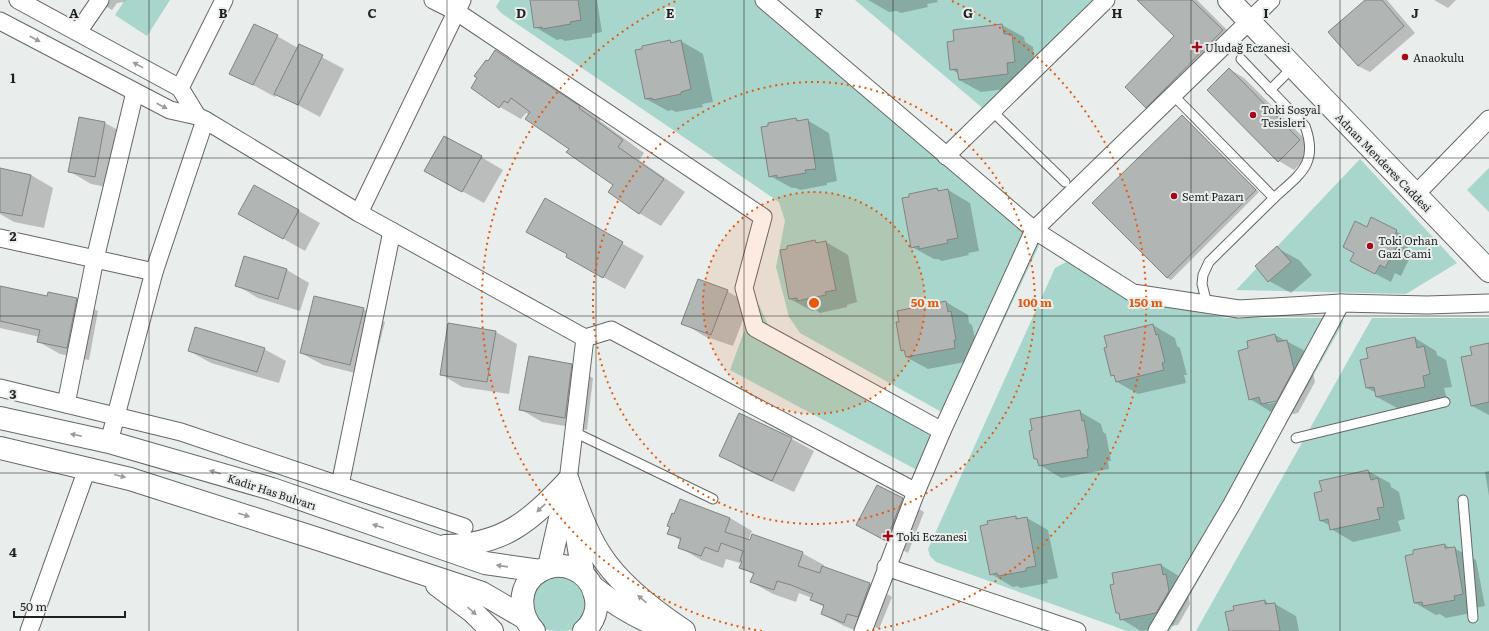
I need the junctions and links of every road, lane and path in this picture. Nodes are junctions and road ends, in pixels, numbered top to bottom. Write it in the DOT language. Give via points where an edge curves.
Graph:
graph roads {
  1 [pos="18,0"];
  2 [pos="100,0"];
  3 [pos="224,0"];
  4 [pos="433,0"];
  5 [pos="764,0"];
  6 [pos="1106,0"];
  7 [pos="1229,0"];
  8 [pos="1270,0"];
  9 [pos="460,6"];
  10 [pos="0,21"];
  11 [pos="1248,21"];
  12 [pos="78,32"];
  13 [pos="1241,59"];
  14 [pos="1293,68"];
  15 [pos="180,88"];
  16 [pos="1270,90"];
  17 [pos="135,92"];
  18 [pos="1172,95"];
  19 [pos="992,111"];
  20 [pos="201,118"];
  21 [pos="1489,119"];
  22 [pos="946,156"];
  23 [pos="1065,182"];
  24 [pos="1415,195"];
  25 [pos="1274,198"];
  26 [pos="359,213"];
  27 [pos="1034,230"];
  28 [pos="392,231"];
  29 [pos="0,238"];
  30 [pos="95,259"];
  31 [pos="1489,271"];
  32 [pos="154,272"];
  33 [pos="1341,303"];
  34 [pos="1489,303"];
  35 [pos="1207,304"];
  36 [pos="585,338"];
  37 [pos="0,388"];
  38 [pos="1445,402"];
  39 [pos="66,404"];
  40 [pos="116,416"];
  41 [pos="0,418"];
  42 [pos="942,431"];
  43 [pos="574,432"];
  44 [pos="1296,438"];
  45 [pos="109,442"];
  46 [pos="0,448"];
  47 [pos="87,469"];
  48 [pos="568,481"];
  49 [pos="332,482"];
  50 [pos="916,492"];
  51 [pos="713,499"];
  52 [pos="1463,500"];
  53 [pos="320,506"];
  54 [pos="464,527"];
  55 [pos="430,545"];
  56 [pos="404,567"];
  57 [pos="886,567"];
  58 [pos="544,569"];
  59 [pos="588,581"];
  60 [pos="1473,618"];
  61 [pos="529,626"];
  62 [pos="29,631"];
  63 [pos="492,631"];
  64 [pos="584,631"];
  65 [pos="674,631"];
  66 [pos="684,631"];
  67 [pos="863,631"];
  68 [pos="1077,631"];
  69 [pos="1157,631"];
  1 -- 12 [label="street"];
  2 -- 12 [label="street"];
  3 -- 15 [label="street"];
  4 -- 9 [label="street"];
  5 -- 22 [label="street"];
  6 -- 19 [label="street"];
  7 -- 11 [label="main road, Adnan Menderes Caddesi"];
  8 -- 11 [label="street"];
  9 -- 26 [label="street"];
  9 -- 42 [label="street" via="764,217 744,288 754,328"];
  10 -- 17 [label="street, one-way"];
  11 -- 14 [label="main road, Adnan Menderes Caddesi"];
  11 -- 18 [label="street"];
  15 -- 12 [label="street, one-way"];
  13 -- 16 [label="lane"];
  14 -- 16 [label="lane"];
  14 -- 24 [label="main road, Adnan Menderes Caddesi"];
  15 -- 20 [label="street"];
  16 -- 25 [label="lane" via="1305,126 1310,144 1303,172"];
  17 -- 20 [label="street, one-way" via="170,110"];
  17 -- 30 [label="street"];
  18 -- 25 [label="lane"];
  18 -- 27 [label="street"];
  19 -- 22 [label="street"];
  19 -- 23 [label="lane"];
  20 -- 26 [label="street"];
  20 -- 32 [label="street"];
  21 -- 24 [label="street"];
  22 -- 27 [label="street"];
  24 -- 31 [label="main road, Adnan Menderes Caddesi"];
  25 -- 35 [label="lane" via="1209,262 1202,284"];
  26 -- 28 [label="street"];
  27 -- 35 [label="street" via="1133,293"];
  27 -- 42 [label="street"];
  28 -- 36 [label="street"];
  28 -- 49 [label="street"];
  29 -- 30 [label="street"];
  30 -- 32 [label="street"];
  30 -- 39 [label="street"];
  32 -- 40 [label="street"];
  33 -- 34 [label="street"];
  33 -- 35 [label="street" via="1239,309"];
  33 -- 69 [label="street" via="1232,504"];
  36 -- 43 [label="street"];
  36 -- 50 [label="street" via="611,330"];
  37 -- 39 [label="street"];
  38 -- 44 [label="lane"];
  39 -- 40 [label="street"];
  40 -- 45 [label="street"];
  40 -- 49 [label="street" via="182,432"];
  45 -- 41 [label="main road, Kadir Has Bulvarı, one-way"];
  42 -- 50 [label="street"];
  43 -- 48 [label="street"];
  43 -- 51 [label="lane"];
  53 -- 45 [label="main road, Kadir Has Bulvarı, one-way" via="272,489"];
  46 -- 47 [label="main road"];
  47 -- 56 [label="main road, one-way" via="130,479"];
  47 -- 62 [label="street"];
  48 -- 55 [label="main road, one-way" via="527,521 508,533 476,544"];
  48 -- 58 [label="main road"];
  48 -- 59 [label="main road"];
  66 -- 48 [label="main road, one-way" via="639,596 607,565 592,539"];
  49 -- 53 [label="street"];
  49 -- 54 [label="street"];
  50 -- 57 [label="street"];
  52 -- 60 [label="lane"];
  55 -- 53 [label="main road, Kadir Has Bulvarı, one-way"];
  58 -- 55 [label="main road, Kadir Has Bulvarı, one-way" via="486,563"];
  56 -- 61 [label="main road" via="482,593"];
  56 -- 63 [label="main road, one-way" via="423,576 457,599"];
  57 -- 67 [label="street"];
  57 -- 68 [label="street"];
  58 -- 59 [label="main road, Kadir Has Bulvarı" via="567,566 575,569"];
  58 -- 61 [label="main road" via="533,576 524,591 522,600"];
  59 -- 64 [label="main road" via="596,606 595,615"];
  59 -- 65 [label="main road" via="611,601 646,620"];
}
